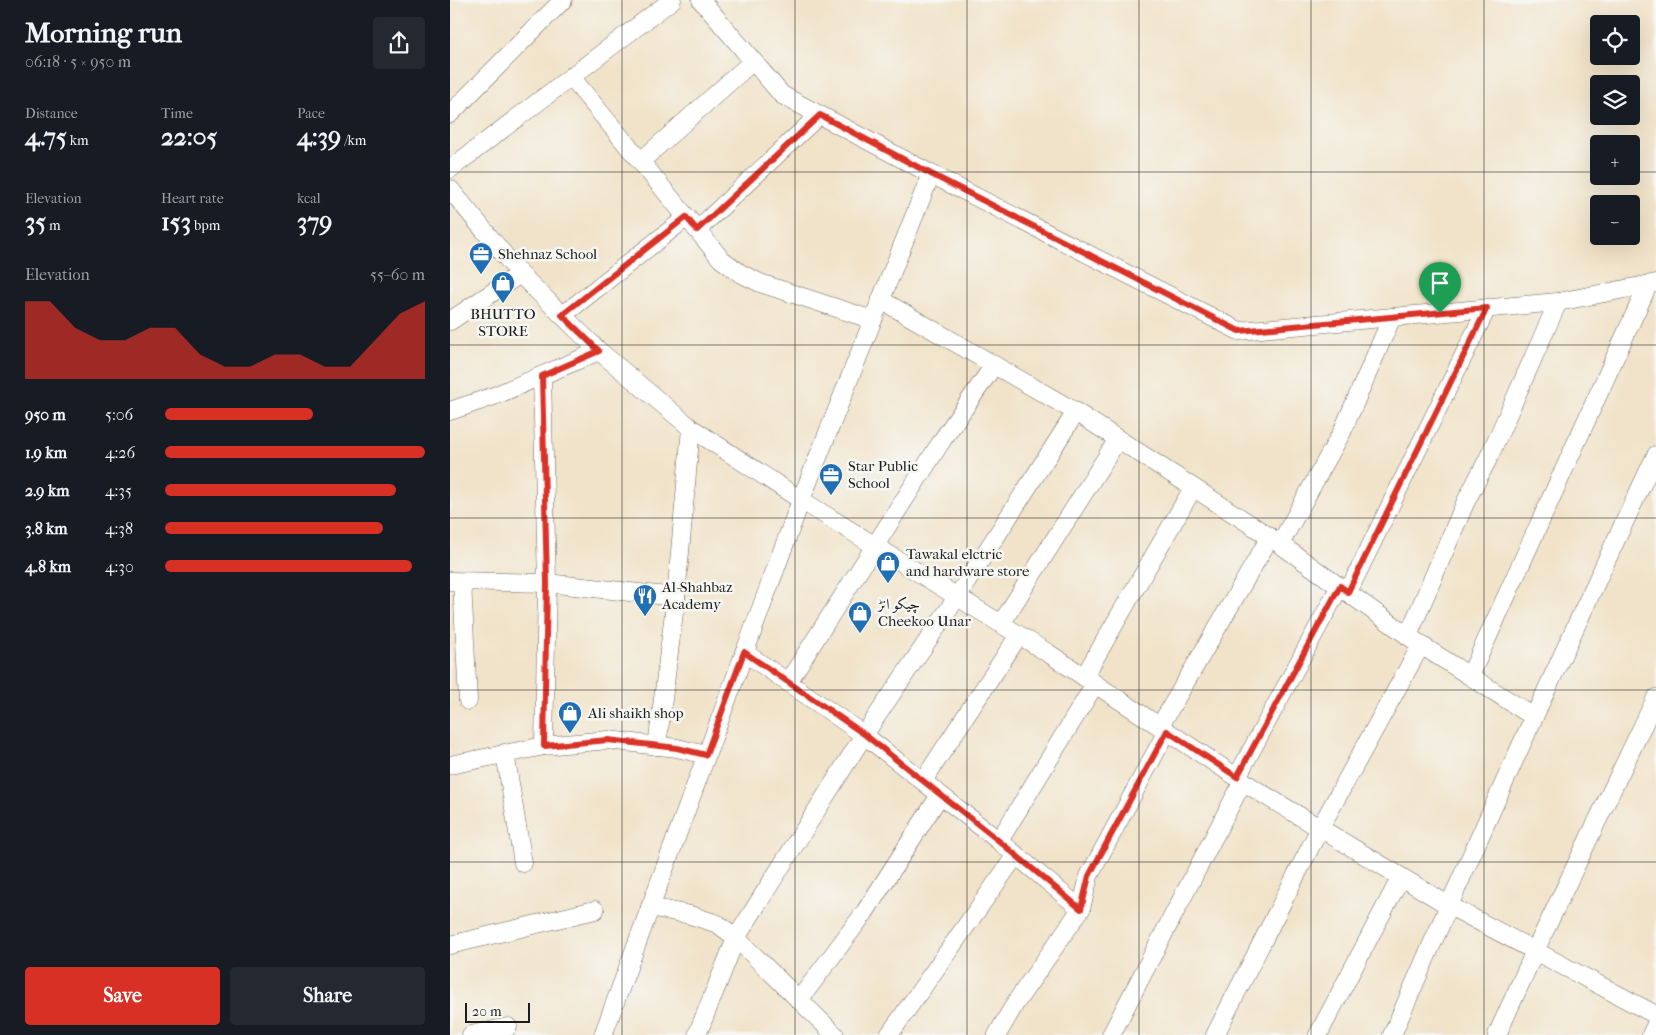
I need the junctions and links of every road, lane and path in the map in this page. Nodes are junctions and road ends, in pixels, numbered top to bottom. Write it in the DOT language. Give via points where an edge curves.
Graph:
graph roads {
  1 [pos="563,0"];
  2 [pos="672,0"];
  3 [pos="701,0"];
  4 [pos="753,61"];
  5 [pos="571,76"];
  6 [pos="450,114"];
  7 [pos="820,115"];
  8 [pos="641,161"];
  9 [pos="450,168"];
  10 [pos="931,174"];
  11 [pos="450,189"];
  12 [pos="692,224"];
  13 [pos="520,274"];
  14 [pos="1652,284"];
  15 [pos="881,300"];
  16 [pos="1558,302"];
  17 [pos="1487,308"];
  18 [pos="562,315"];
  19 [pos="1392,317"];
  20 [pos="873,320"];
  21 [pos="450,322"];
  22 [pos="599,351"];
  23 [pos="994,365"];
  24 [pos="542,376"];
  25 [pos="450,411"];
  26 [pos="1076,412"];
  27 [pos="691,428"];
  28 [pos="1118,439"];
  29 [pos="1656,455"];
  30 [pos="1194,488"];
  31 [pos="801,500"];
  32 [pos="1275,540"];
  33 [pos="875,546"];
  34 [pos="456,582"];
  35 [pos="547,583"];
  36 [pos="1344,589"];
  37 [pos="676,597"];
  38 [pos="957,597"];
  39 [pos="1001,624"];
  40 [pos="1018,635"];
  41 [pos="1415,640"];
  42 [pos="744,652"];
  43 [pos="1470,676"];
  44 [pos="1090,681"];
  45 [pos="788,682"];
  46 [pos="1656,698"];
  47 [pos="468,701"];
  48 [pos="1534,717"];
  49 [pos="1163,729"];
  50 [pos="864,734"];
  51 [pos="544,746"];
  52 [pos="657,746"];
  53 [pos="506,753"];
  54 [pos="706,755"];
  55 [pos="450,765"];
  56 [pos="1240,779"];
  57 [pos="923,781"];
  58 [pos="940,795"];
  59 [pos="1320,828"];
  60 [pos="999,841"];
  61 [pos="1016,855"];
  62 [pos="523,863"];
  63 [pos="1401,877"];
  64 [pos="1448,906"];
  65 [pos="650,907"];
  66 [pos="1081,909"];
  67 [pos="595,910"];
  68 [pos="736,938"];
  69 [pos="450,945"];
  70 [pos="1535,951"];
  71 [pos="799,1000"];
  72 [pos="1656,1014"];
  73 [pos="1656,1024"];
  74 [pos="508,1027"];
  75 [pos="471,1035"];
  76 [pos="603,1035"];
  77 [pos="697,1035"];
  78 [pos="835,1035"];
  79 [pos="888,1035"];
  80 [pos="997,1035"];
  81 [pos="1111,1035"];
  82 [pos="1215,1035"];
  83 [pos="1318,1035"];
  84 [pos="1392,1035"];
  85 [pos="1496,1035"];
  86 [pos="1651,1035"];
  1 -- 6 [label="street"];
  2 -- 5 [label="street"];
  3 -- 4 [label="street"];
  4 -- 7 [label="street" via="782,95"];
  4 -- 8 [label="street"];
  5 -- 8 [label="street"];
  5 -- 9 [label="street"];
  7 -- 10 [label="street"];
  7 -- 12 [label="street"];
  8 -- 12 [label="street"];
  10 -- 15 [label="street"];
  10 -- 19 [label="street" via="1239,331"];
  11 -- 13 [label="street"];
  12 -- 18 [label="street"];
  12 -- 20 [label="street" via="721,259 740,273 760,283"];
  13 -- 18 [label="street"];
  13 -- 21 [label="street"];
  14 -- 16 [label="street"];
  14 -- 43 [label="street"];
  15 -- 20 [label="street"];
  15 -- 23 [label="street"];
  16 -- 17 [label="street"];
  16 -- 41 [label="street" via="1466,501"];
  17 -- 19 [label="street"];
  17 -- 36 [label="street"];
  18 -- 22 [label="street"];
  19 -- 32 [label="street" via="1342,432"];
  20 -- 31 [label="street"];
  22 -- 24 [label="street"];
  22 -- 27 [label="street"];
  23 -- 26 [label="street"];
  23 -- 33 [label="street" via="943,438"];
  24 -- 25 [label="street"];
  24 -- 35 [label="street"];
  26 -- 28 [label="street"];
  26 -- 38 [label="street"];
  27 -- 31 [label="street"];
  27 -- 37 [label="street"];
  28 -- 30 [label="street"];
  28 -- 39 [label="street"];
  29 -- 48 [label="street"];
  30 -- 32 [label="street"];
  30 -- 44 [label="street"];
  31 -- 33 [label="street"];
  31 -- 42 [label="street"];
  32 -- 36 [label="street"];
  32 -- 49 [label="street"];
  33 -- 38 [label="street"];
  33 -- 45 [label="street"];
  34 -- 35 [label="street"];
  34 -- 47 [label="street"];
  35 -- 37 [label="street"];
  35 -- 51 [label="street"];
  36 -- 41 [label="street"];
  36 -- 56 [label="street"];
  37 -- 52 [label="street"];
  38 -- 39 [label="street"];
  38 -- 50 [label="street"];
  39 -- 40 [label="street"];
  40 -- 44 [label="street"];
  40 -- 57 [label="street"];
  41 -- 43 [label="street"];
  41 -- 59 [label="street"];
  42 -- 45 [label="street"];
  42 -- 54 [label="street"];
  43 -- 48 [label="street"];
  44 -- 49 [label="street"];
  44 -- 60 [label="street"];
  45 -- 50 [label="street"];
  46 -- 70 [label="street"];
  48 -- 64 [label="street"];
  49 -- 56 [label="street"];
  49 -- 66 [label="street" via="1089,876"];
  50 -- 57 [label="street"];
  50 -- 68 [label="street"];
  51 -- 52 [label="street" via="608,740"];
  51 -- 53 [label="street"];
  52 -- 54 [label="street"];
  53 -- 55 [label="street"];
  53 -- 62 [label="street"];
  54 -- 65 [label="street"];
  56 -- 59 [label="street"];
  56 -- 81 [label="street"];
  57 -- 58 [label="street"];
  58 -- 60 [label="street"];
  58 -- 71 [label="street" via="865,912"];
  59 -- 63 [label="street"];
  59 -- 82 [label="street"];
  60 -- 61 [label="street"];
  61 -- 66 [label="street"];
  61 -- 79 [label="street"];
  63 -- 64 [label="street"];
  63 -- 83 [label="street"];
  64 -- 70 [label="street"];
  64 -- 84 [label="street"];
  65 -- 68 [label="street" via="718,924"];
  65 -- 76 [label="street"];
  66 -- 80 [label="street"];
  67 -- 69 [label="street"];
  68 -- 71 [label="street"];
  68 -- 77 [label="street"];
  70 -- 72 [label="street"];
  70 -- 85 [label="street"];
  71 -- 78 [label="street"];
  73 -- 86 [label="street"];
  74 -- 75 [label="street"];
}
